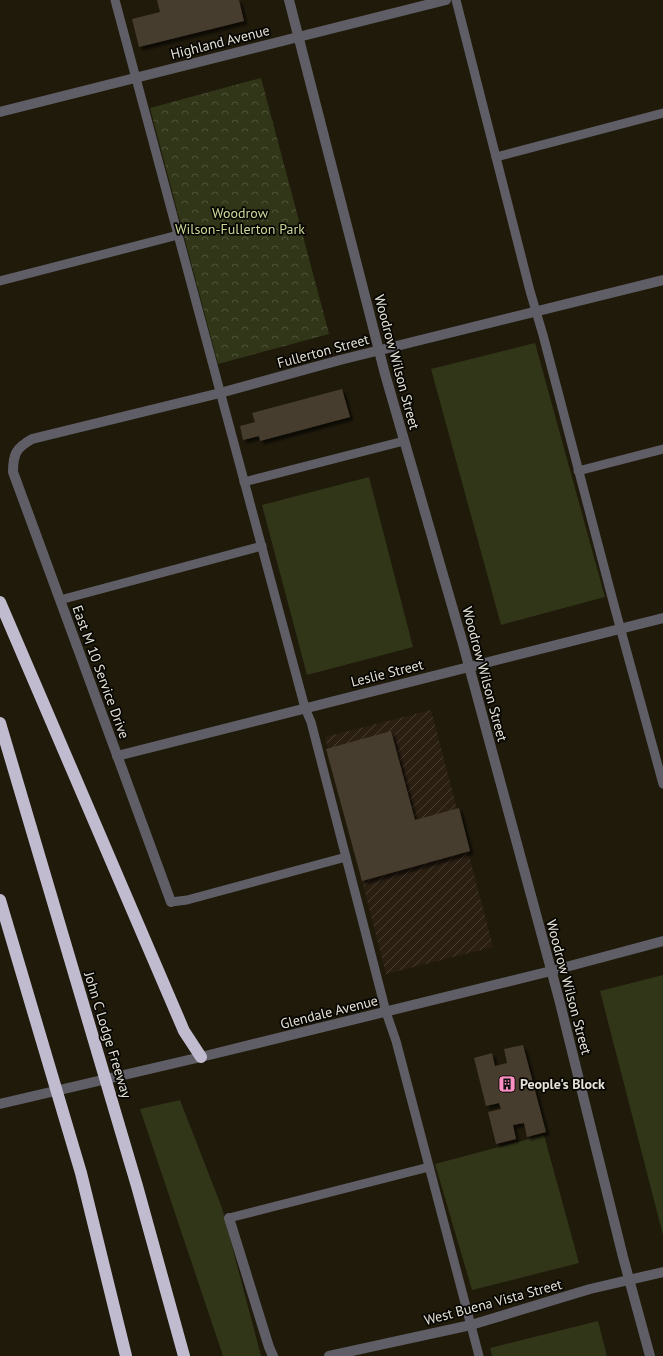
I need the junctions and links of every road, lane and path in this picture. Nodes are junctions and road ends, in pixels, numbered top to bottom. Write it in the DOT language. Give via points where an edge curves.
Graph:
graph roads {
  1 [pos="115,0"];
  2 [pos="289,0"];
  3 [pos="446,0"];
  4 [pos="456,0"];
  5 [pos="299,37"];
  6 [pos="136,78"];
  7 [pos="0,112"];
  8 [pos="663,113"];
  9 [pos="496,157"];
  10 [pos="178,235"];
  11 [pos="663,280"];
  12 [pos="0,281"];
  13 [pos="536,312"];
  14 [pos="379,351"];
  15 [pos="220,393"];
  16 [pos="404,441"];
  17 [pos="663,449"];
  18 [pos="17,450"];
  19 [pos="578,471"];
  20 [pos="244,482"];
  21 [pos="262,546"];
  22 [pos="60,600"];
  23 [pos="0,602"];
  24 [pos="663,618"];
  25 [pos="620,629"];
  26 [pos="469,667"];
  27 [pos="305,708"];
  28 [pos="0,723"];
  29 [pos="117,756"];
  30 [pos="662,779"];
  31 [pos="346,857"];
  32 [pos="0,900"];
  33 [pos="171,902"];
  34 [pos="663,941"];
  35 [pos="551,971"];
  36 [pos="386,1012"];
  37 [pos="202,1057"];
  38 [pos="0,1104"];
  39 [pos="429,1167"];
  40 [pos="229,1218"];
  41 [pos="663,1272"];
  42 [pos="629,1280"];
  43 [pos="472,1325"];
  44 [pos="126,1356"];
  45 [pos="184,1356"];
  46 [pos="273,1356"];
  47 [pos="329,1356"];
  48 [pos="479,1356"];
  49 [pos="650,1356"];
  1 -- 6 [label="lane"];
  2 -- 5 [label="street, Woodrow Wilson Street"];
  3 -- 5 [label="street, Highland Avenue"];
  4 -- 9 [label="lane"];
  5 -- 6 [label="street, Highland Avenue"];
  5 -- 14 [label="street, Woodrow Wilson Street"];
  6 -- 7 [label="street, Highland Avenue"];
  6 -- 10 [label="lane"];
  8 -- 9 [label="lane"];
  9 -- 13 [label="lane"];
  10 -- 12 [label="lane"];
  10 -- 15 [label="lane"];
  11 -- 13 [label="street, Fullerton Street"];
  13 -- 14 [label="street, Fullerton Street"];
  13 -- 19 [label="lane"];
  14 -- 15 [label="street, Fullerton Street"];
  14 -- 16 [label="street, Woodrow Wilson Street"];
  15 -- 18 [label="street, Fullerton Street" via="32,439"];
  15 -- 20 [label="lane"];
  16 -- 20 [label="lane"];
  16 -- 26 [label="street, Woodrow Wilson Street"];
  17 -- 19 [label="lane"];
  18 -- 22 [label="street, East M 10 Service Drive" via="13,459 13,472"];
  19 -- 25 [label="lane"];
  20 -- 21 [label="lane"];
  21 -- 22 [label="lane"];
  21 -- 27 [label="lane"];
  22 -- 29 [label="street, East M 10 Service Drive"];
  23 -- 37 [label="highway" via="184,1031"];
  24 -- 25 [label="street, Leslie Street"];
  25 -- 26 [label="street, Leslie Street"];
  25 -- 30 [label="lane"];
  26 -- 27 [label="street, Leslie Street"];
  26 -- 35 [label="street, Woodrow Wilson Street"];
  27 -- 29 [label="street, Leslie Street"];
  27 -- 31 [label="lane" via="311,722"];
  28 -- 45 [label="highway, John C Lodge Freeway" via="137,1186"];
  29 -- 33 [label="street, East M 10 Service Drive"];
  31 -- 33 [label="lane" via="187,900"];
  31 -- 36 [label="lane"];
  32 -- 44 [label="highway" via="81,1173"];
  34 -- 35 [label="street, Glendale Avenue"];
  35 -- 36 [label="street, Glendale Avenue"];
  35 -- 42 [label="street, Woodrow Wilson Street"];
  36 -- 37 [label="street, Glendale Avenue"];
  36 -- 39 [label="lane" via="396,1040"];
  37 -- 38 [label="street, Glendale Avenue"];
  39 -- 40 [label="lane"];
  39 -- 43 [label="lane"];
  40 -- 46 [label="street"];
  41 -- 42 [label="street, West Buena Vista Street"];
  42 -- 43 [label="street, West Buena Vista Street" via="590,1289"];
  42 -- 49 [label="street, Woodrow Wilson Street"];
  43 -- 47 [label="street, West Buena Vista Street"];
  43 -- 48 [label="lane"];
}
